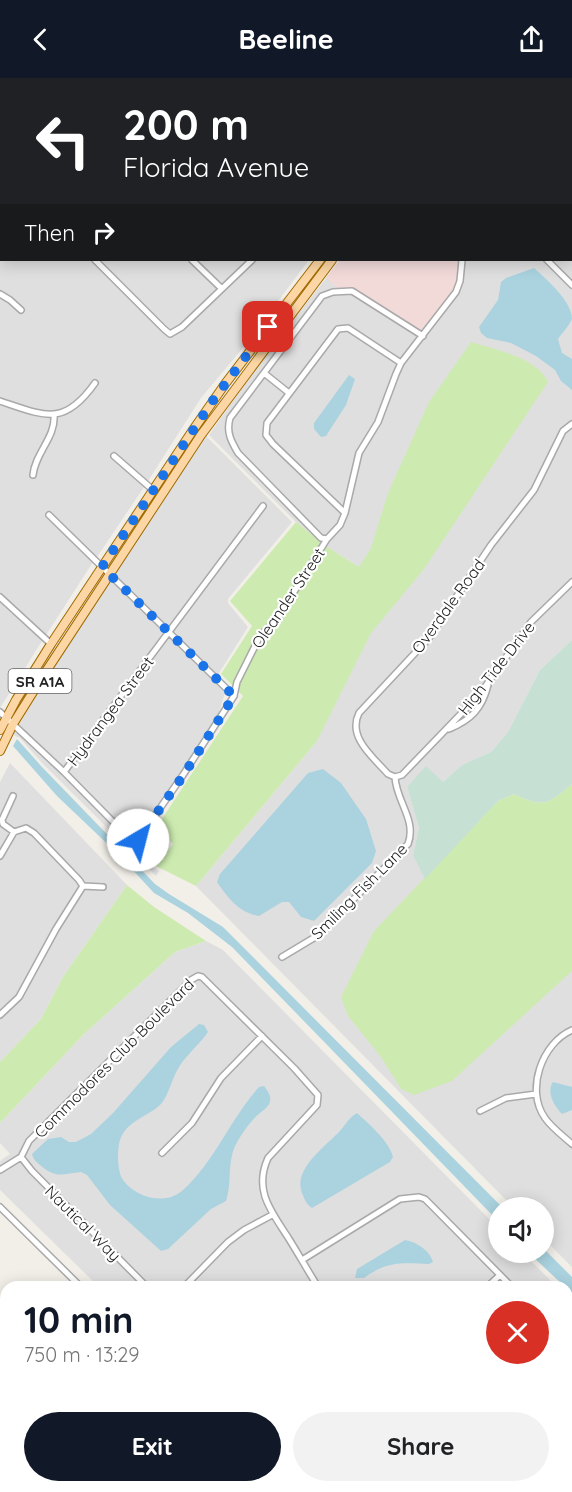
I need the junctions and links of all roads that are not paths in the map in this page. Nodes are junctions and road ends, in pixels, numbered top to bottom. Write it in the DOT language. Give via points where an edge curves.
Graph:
graph roads {
  1 [pos="96,261"];
  2 [pos="193,261"];
  3 [pos="251,261"];
  4 [pos="319,261"];
  5 [pos="331,261"];
  6 [pos="462,261"];
  7 [pos="548,261"];
  8 [pos="572,285"];
  9 [pos="221,288"];
  10 [pos="0,294"];
  11 [pos="21,310"];
  12 [pos="423,336"];
  13 [pos="401,363"];
  14 [pos="264,374"];
  15 [pos="95,383"];
  16 [pos="289,393"];
  17 [pos="0,401"];
  18 [pos="54,415"];
  19 [pos="572,424"];
  20 [pos="114,456"];
  21 [pos="33,475"];
  22 [pos="153,490"];
  23 [pos="348,499"];
  24 [pos="335,503"];
  25 [pos="263,506"];
  26 [pos="345,513"];
  27 [pos="49,515"];
  28 [pos="327,539"];
  29 [pos="102,567"];
  30 [pos="110,574"];
  31 [pos="572,582"];
  32 [pos="0,597"];
  33 [pos="168,632"];
  34 [pos="51,644"];
  35 [pos="489,681"];
  36 [pos="234,696"];
  37 [pos="7,718"];
  38 [pos="0,730"];
  39 [pos="445,731"];
  40 [pos="0,751"];
  41 [pos="64,772"];
  42 [pos="395,777"];
  43 [pos="13,796"];
  44 [pos="14,832"];
  45 [pos="0,856"];
  46 [pos="83,886"];
  47 [pos="103,887"];
  48 [pos="282,957"];
  49 [pos="0,1015"];
  50 [pos="572,1029"];
  51 [pos="262,1036"];
  52 [pos="536,1094"];
  53 [pos="480,1111"];
  54 [pos="572,1144"];
  55 [pos="162,1153"];
  56 [pos="21,1157"];
  57 [pos="0,1170"];
  58 [pos="0,1207"];
  59 [pos="272,1215"];
  60 [pos="302,1260"];
  61 [pos="500,1275"];
  62 [pos="75,1281"];
  63 [pos="141,1281"];
  64 [pos="190,1281"];
  65 [pos="314,1281"];
  66 [pos="494,1281"];
  67 [pos="506,1281"];
  1 -- 9 [label="street" via="170,334"];
  2 -- 9 [label="street"];
  3 -- 9 [label="street"];
  4 -- 22 [label="main road, SR A1A" via="225,384"];
  5 -- 30 [label="main road, SR A1A" via="201,435"];
  6 -- 12 [label="street" via="456,292"];
  7 -- 8 [label="street"];
  10 -- 11 [label="street"];
  12 -- 13 [label="street"];
  12 -- 14 [label="street" via="363,296 352,291 333,292 322,296"];
  13 -- 16 [label="street" via="348,328 338,328"];
  13 -- 23 [label="street" via="378,422 359,453"];
  14 -- 16 [label="street"];
  14 -- 28 [label="street" via="230,418 230,438 238,453 321,538"];
  15 -- 18 [label="street" via="79,404"];
  16 -- 24 [label="street" via="267,423 266,435"];
  17 -- 18 [label="street" via="29,412"];
  18 -- 21 [label="street" via="53,428 36,459"];
  19 -- 42 [label="street, Overdale Road" via="563,431 534,490 491,545 429,638 355,720 357,738"];
  20 -- 22 [label="street"];
  22 -- 29 [label="main road, SR A1A"];
  23 -- 24 [label="street"];
  23 -- 26 [label="street"];
  24 -- 26 [label="street"];
  25 -- 33 [label="street, Hydrangea Street"];
  26 -- 28 [label="street, Oleander Street"];
  27 -- 29 [label="street"];
  28 -- 36 [label="street, Oleander Street" via="276,619 260,636"];
  29 -- 30 [label="street"];
  29 -- 34 [label="main road, SR A1A"];
  30 -- 33 [label="street"];
  30 -- 37 [label="main road, SR A1A"];
  31 -- 35 [label="street, High Tide Drive" via="531,622"];
  32 -- 34 [label="street"];
  33 -- 36 [label="street"];
  33 -- 41 [label="street, Hydrangea Street"];
  34 -- 37 [label="main road, SR A1A"];
  35 -- 39 [label="street, High Tide Drive"];
  35 -- 39 [label="street" via="477,713"];
  36 -- 41 [label="street, Oleander Street" via="136,840 132,841"];
  37 -- 38 [label="main road, SR A1A"];
  37 -- 40 [label="main road, SR A1A"];
  37 -- 41 [label="street"];
  39 -- 42 [label="street, High Tide Drive" via="402,775"];
  42 -- 48 [label="street, Smiling Fish Lane" via="395,787 411,824 408,844 317,936"];
  43 -- 44 [label="street" via="2,820"];
  44 -- 45 [label="street"];
  44 -- 46 [label="street" via="26,828 34,833"];
  46 -- 47 [label="street"];
  46 -- 49 [label="street" via="19,997"];
  50 -- 52 [label="street" via="545,1055"];
  51 -- 55 [label="street" via="221,1078 192,1123"];
  51 -- 56 [label="street, Commodores Club Boulevard" via="207,980 198,976 42,1128"];
  51 -- 59 [label="street, Commodores Club Boulevard" via="316,1091 319,1100 272,1152 263,1169 263,1188"];
  52 -- 53 [label="street" via="506,1098"];
  52 -- 54 [label="street" via="545,1118"];
  56 -- 57 [label="street, Commodores Club Boulevard"];
  56 -- 63 [label="street, Nautical Way"];
  58 -- 62 [label="street"];
  59 -- 60 [label="street, Commodores Club Boulevard"];
  59 -- 64 [label="street" via="228,1242"];
  60 -- 61 [label="street" via="400,1198 419,1197"];
  60 -- 65 [label="street, Commodores Club Boulevard"];
  61 -- 66 [label="street"];
  61 -- 67 [label="street"];
}
